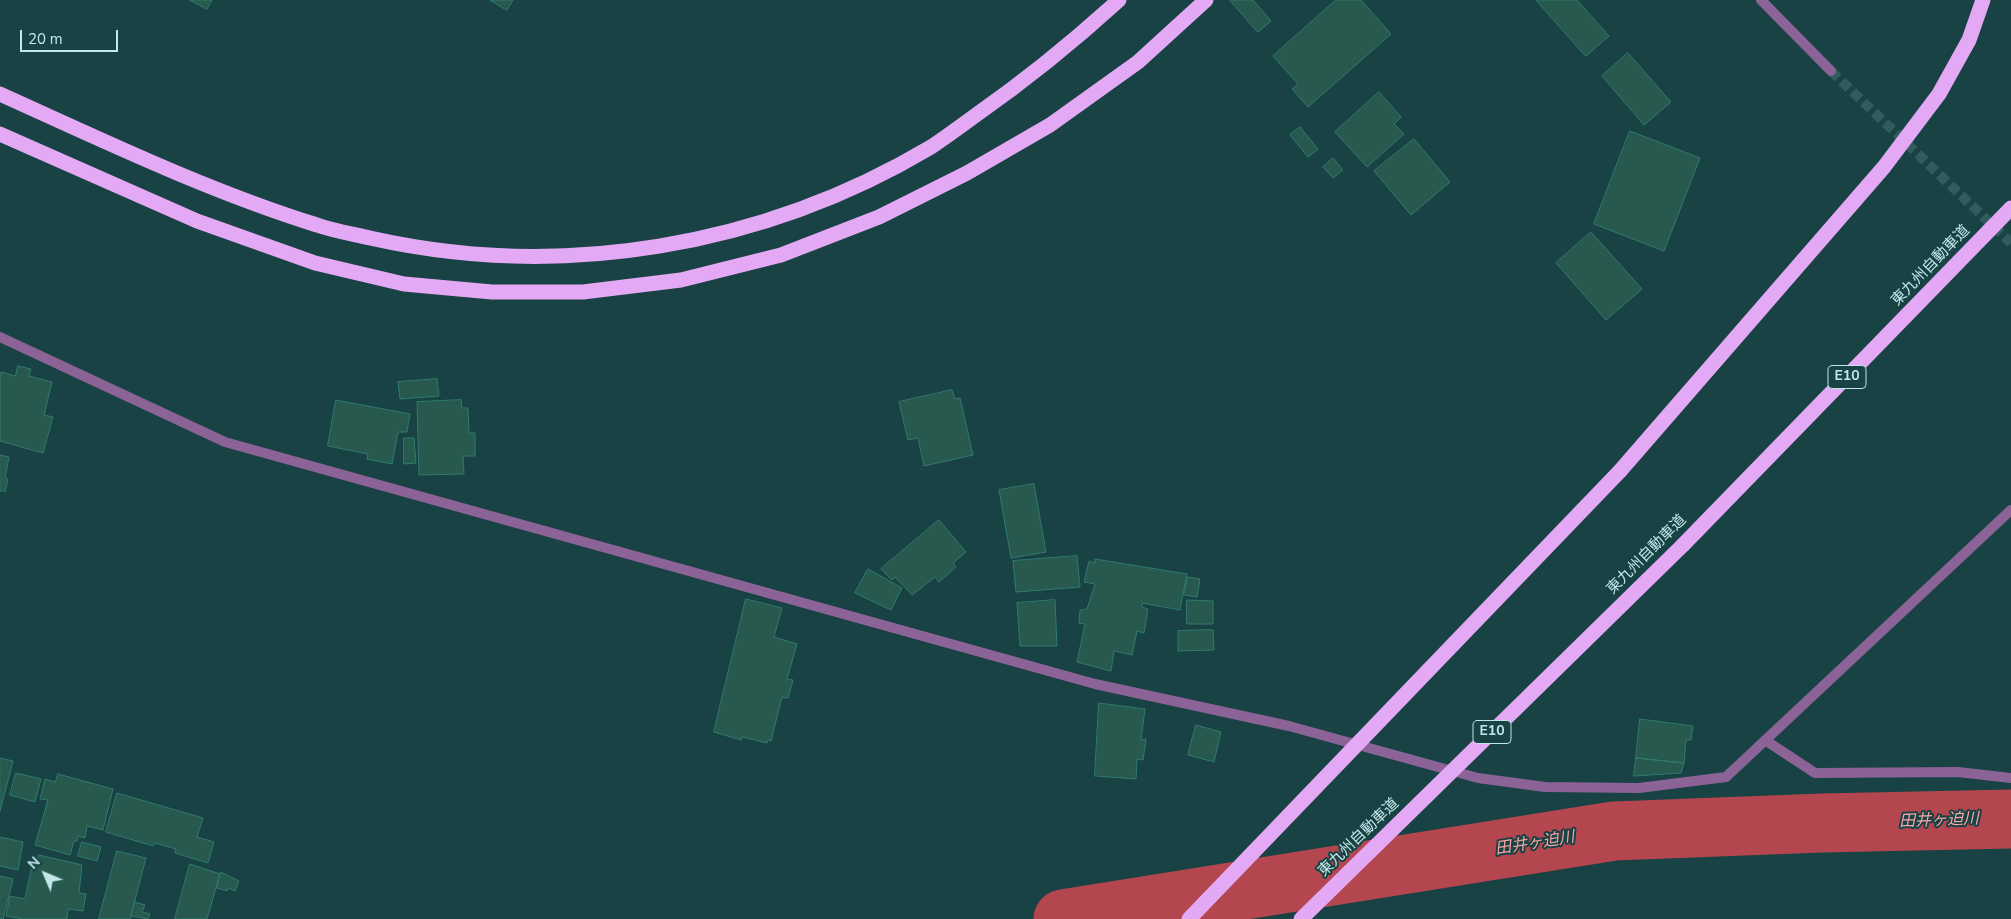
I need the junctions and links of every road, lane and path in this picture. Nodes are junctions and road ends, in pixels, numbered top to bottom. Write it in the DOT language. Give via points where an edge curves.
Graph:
graph roads {
  1 [pos="1119,0"];
  2 [pos="1206,0"];
  3 [pos="1761,0"];
  4 [pos="1983,0"];
  5 [pos="1831,71"];
  6 [pos="0,94"];
  7 [pos="0,134"];
  8 [pos="2011,208"];
  9 [pos="0,337"];
  10 [pos="2011,510"];
  11 [pos="1764,740"];
  12 [pos="2011,778"];
  13 [pos="1189,919"];
  14 [pos="1301,919"];
  1 -- 6 [label="highway" via="1015,88 932,146 849,190 763,222 676,245 586,256 493,256 410,247 319,226 209,186"];
  2 -- 7 [label="highway" via="1138,62 1050,124 967,173 879,217 781,255 681,280 583,292 492,292 404,284 315,263 197,221"];
  3 -- 5 [label="street"];
  4 -- 13 [label="highway, bridge" via="1969,40 1939,94 1884,167 1620,471"];
  8 -- 14 [label="highway, 東九州自動車道 / E10, bridge" via="1683,545"];
  9 -- 11 [label="street" via="225,442 1095,684 1289,726 1478,778 1545,787 1639,788 1726,776"];
  10 -- 11 [label="street"];
  11 -- 12 [label="street" via="1815,772 1958,772"];
}
